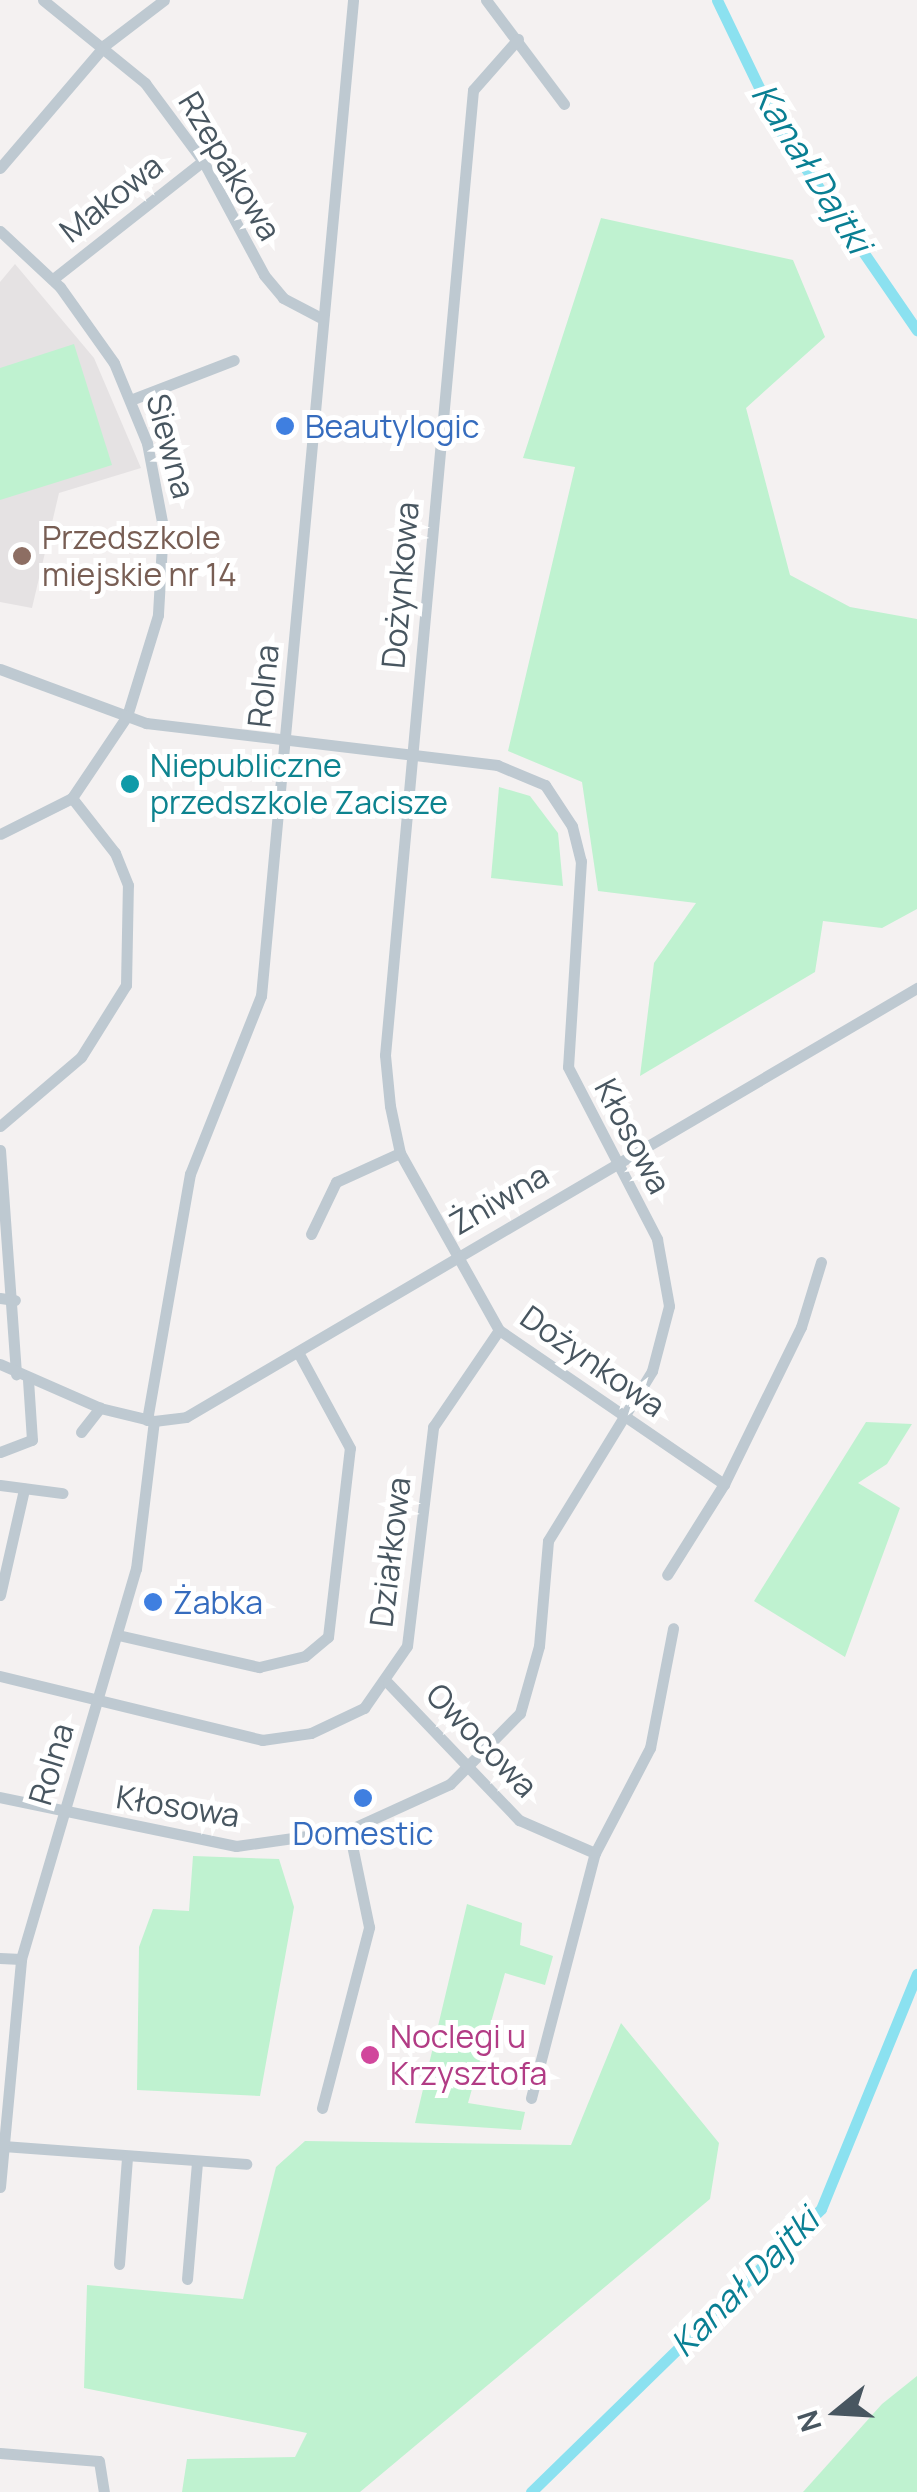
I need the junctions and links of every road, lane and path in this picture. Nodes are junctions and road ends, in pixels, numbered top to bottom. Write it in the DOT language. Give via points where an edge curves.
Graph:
graph roads {
  1 [pos="42,0"];
  2 [pos="164,0"];
  3 [pos="353,0"];
  4 [pos="486,0"];
  5 [pos="518,40"];
  6 [pos="105,45"];
  7 [pos="564,104"];
  8 [pos="203,162"];
  9 [pos="0,168"];
  10 [pos="0,231"];
  11 [pos="53,278"];
  12 [pos="323,319"];
  13 [pos="234,360"];
  14 [pos="133,399"];
  15 [pos="0,669"];
  16 [pos="127,716"];
  17 [pos="285,740"];
  18 [pos="413,754"];
  19 [pos="72,798"];
  20 [pos="0,834"];
  21 [pos="917,988"];
  22 [pos="0,1126"];
  23 [pos="0,1150"];
  24 [pos="400,1153"];
  25 [pos="615,1165"];
  26 [pos="312,1234"];
  27 [pos="454,1257"];
  28 [pos="822,1262"];
  29 [pos="0,1298"];
  30 [pos="15,1300"];
  31 [pos="499,1330"];
  32 [pos="298,1354"];
  33 [pos="0,1364"];
  34 [pos="22,1377"];
  35 [pos="100,1408"];
  36 [pos="624,1418"];
  37 [pos="151,1421"];
  38 [pos="81,1432"];
  39 [pos="0,1452"];
  40 [pos="724,1484"];
  41 [pos="0,1486"];
  42 [pos="24,1488"];
  43 [pos="62,1493"];
  44 [pos="667,1575"];
  45 [pos="0,1595"];
  46 [pos="673,1628"];
  47 [pos="118,1635"];
  48 [pos="0,1676"];
  49 [pos="388,1683"];
  50 [pos="98,1703"];
  51 [pos="472,1768"];
  52 [pos="0,1797"];
  53 [pos="64,1814"];
  54 [pos="349,1830"];
  55 [pos="595,1853"];
  56 [pos="0,1958"];
  57 [pos="21,1959"];
  58 [pos="530,2098"];
  59 [pos="322,2108"];
  60 [pos="3,2146"];
  61 [pos="127,2157"];
  62 [pos="197,2162"];
  63 [pos="246,2164"];
  64 [pos="0,2187"];
  65 [pos="119,2264"];
  66 [pos="187,2279"];
  67 [pos="0,2453"];
  68 [pos="104,2492"];
  1 -- 6 [label="street, Rzepakowa"];
  2 -- 6 [label="street"];
  3 -- 12 [label="street, Rolna"];
  4 -- 5 [label="street"];
  5 -- 7 [label="street"];
  5 -- 18 [label="street, Dożynkowa" via="474,90"];
  6 -- 8 [label="street, Rzepakowa"];
  6 -- 9 [label="street"];
  8 -- 11 [label="street, Makowa"];
  8 -- 12 [label="street, Rzepakowa" via="264,276 294,306"];
  10 -- 11 [label="street, Siewna"];
  11 -- 14 [label="street, Siewna"];
  12 -- 17 [label="street, Rolna"];
  13 -- 14 [label="street"];
  14 -- 16 [label="street, Siewna" via="156,483 162,576 151,648"];
  15 -- 16 [label="street, Kłosowa"];
  16 -- 17 [label="street, Kłosowa"];
  16 -- 19 [label="street, Siewna"];
  17 -- 18 [label="street, Kłosowa"];
  17 -- 37 [label="street, Rolna" via="256,1026 190,1174"];
  18 -- 24 [label="street, Dożynkowa" via="386,1055"];
  18 -- 25 [label="street, Kłosowa" via="518,773 552,791 572,826 582,878 568,1067"];
  19 -- 20 [label="street, Siewna"];
  19 -- 22 [label="street" via="128,885 126,985 82,1057"];
  21 -- 25 [label="street, Żniwna"];
  23 -- 30 [label="street"];
  24 -- 26 [label="street" via="336,1182"];
  24 -- 27 [label="street, Dożynkowa"];
  25 -- 27 [label="street, Żniwna"];
  25 -- 36 [label="street, Kłosowa" via="658,1239 669,1306 652,1370"];
  27 -- 31 [label="street, Dożynkowa"];
  27 -- 32 [label="street, Żniwna"];
  28 -- 40 [label="street" via="801,1328"];
  29 -- 30 [label="street"];
  30 -- 34 [label="street"];
  31 -- 36 [label="street, Dożynkowa"];
  31 -- 49 [label="street, Działkowa" via="434,1426 407,1646"];
  32 -- 37 [label="street, Żniwna" via="222,1400"];
  32 -- 47 [label="street" via="350,1448 328,1637 305,1656 260,1667"];
  33 -- 34 [label="street"];
  34 -- 35 [label="street"];
  34 -- 39 [label="street" via="32,1440"];
  35 -- 37 [label="street"];
  35 -- 38 [label="street"];
  36 -- 40 [label="street, Dożynkowa"];
  36 -- 51 [label="street, Kłosowa" via="548,1541 539,1646 520,1713"];
  37 -- 47 [label="street, Rolna" via="143,1531"];
  40 -- 44 [label="street"];
  41 -- 42 [label="street"];
  42 -- 43 [label="street"];
  42 -- 45 [label="street"];
  46 -- 55 [label="street" via="650,1748"];
  47 -- 50 [label="street, Rolna"];
  48 -- 50 [label="street, Działkowa"];
  49 -- 50 [label="street, Działkowa" via="338,1724 288,1739 244,1738"];
  49 -- 51 [label="street, Owocowa"];
  50 -- 53 [label="street, Rolna"];
  51 -- 54 [label="street, Kłosowa"];
  51 -- 55 [label="street, Owocowa" via="518,1820"];
  52 -- 53 [label="street, Kłosowa"];
  53 -- 54 [label="street, Kłosowa" via="236,1846"];
  53 -- 57 [label="street, Rolna"];
  54 -- 59 [label="street" via="369,1927"];
  55 -- 58 [label="street"];
  56 -- 57 [label="street"];
  57 -- 60 [label="street, Rolna"];
  60 -- 61 [label="street"];
  60 -- 64 [label="street, Rolna"];
  61 -- 62 [label="street"];
  61 -- 65 [label="street"];
  62 -- 63 [label="street"];
  62 -- 66 [label="street"];
  67 -- 68 [label="street" via="99,2460"];
}
